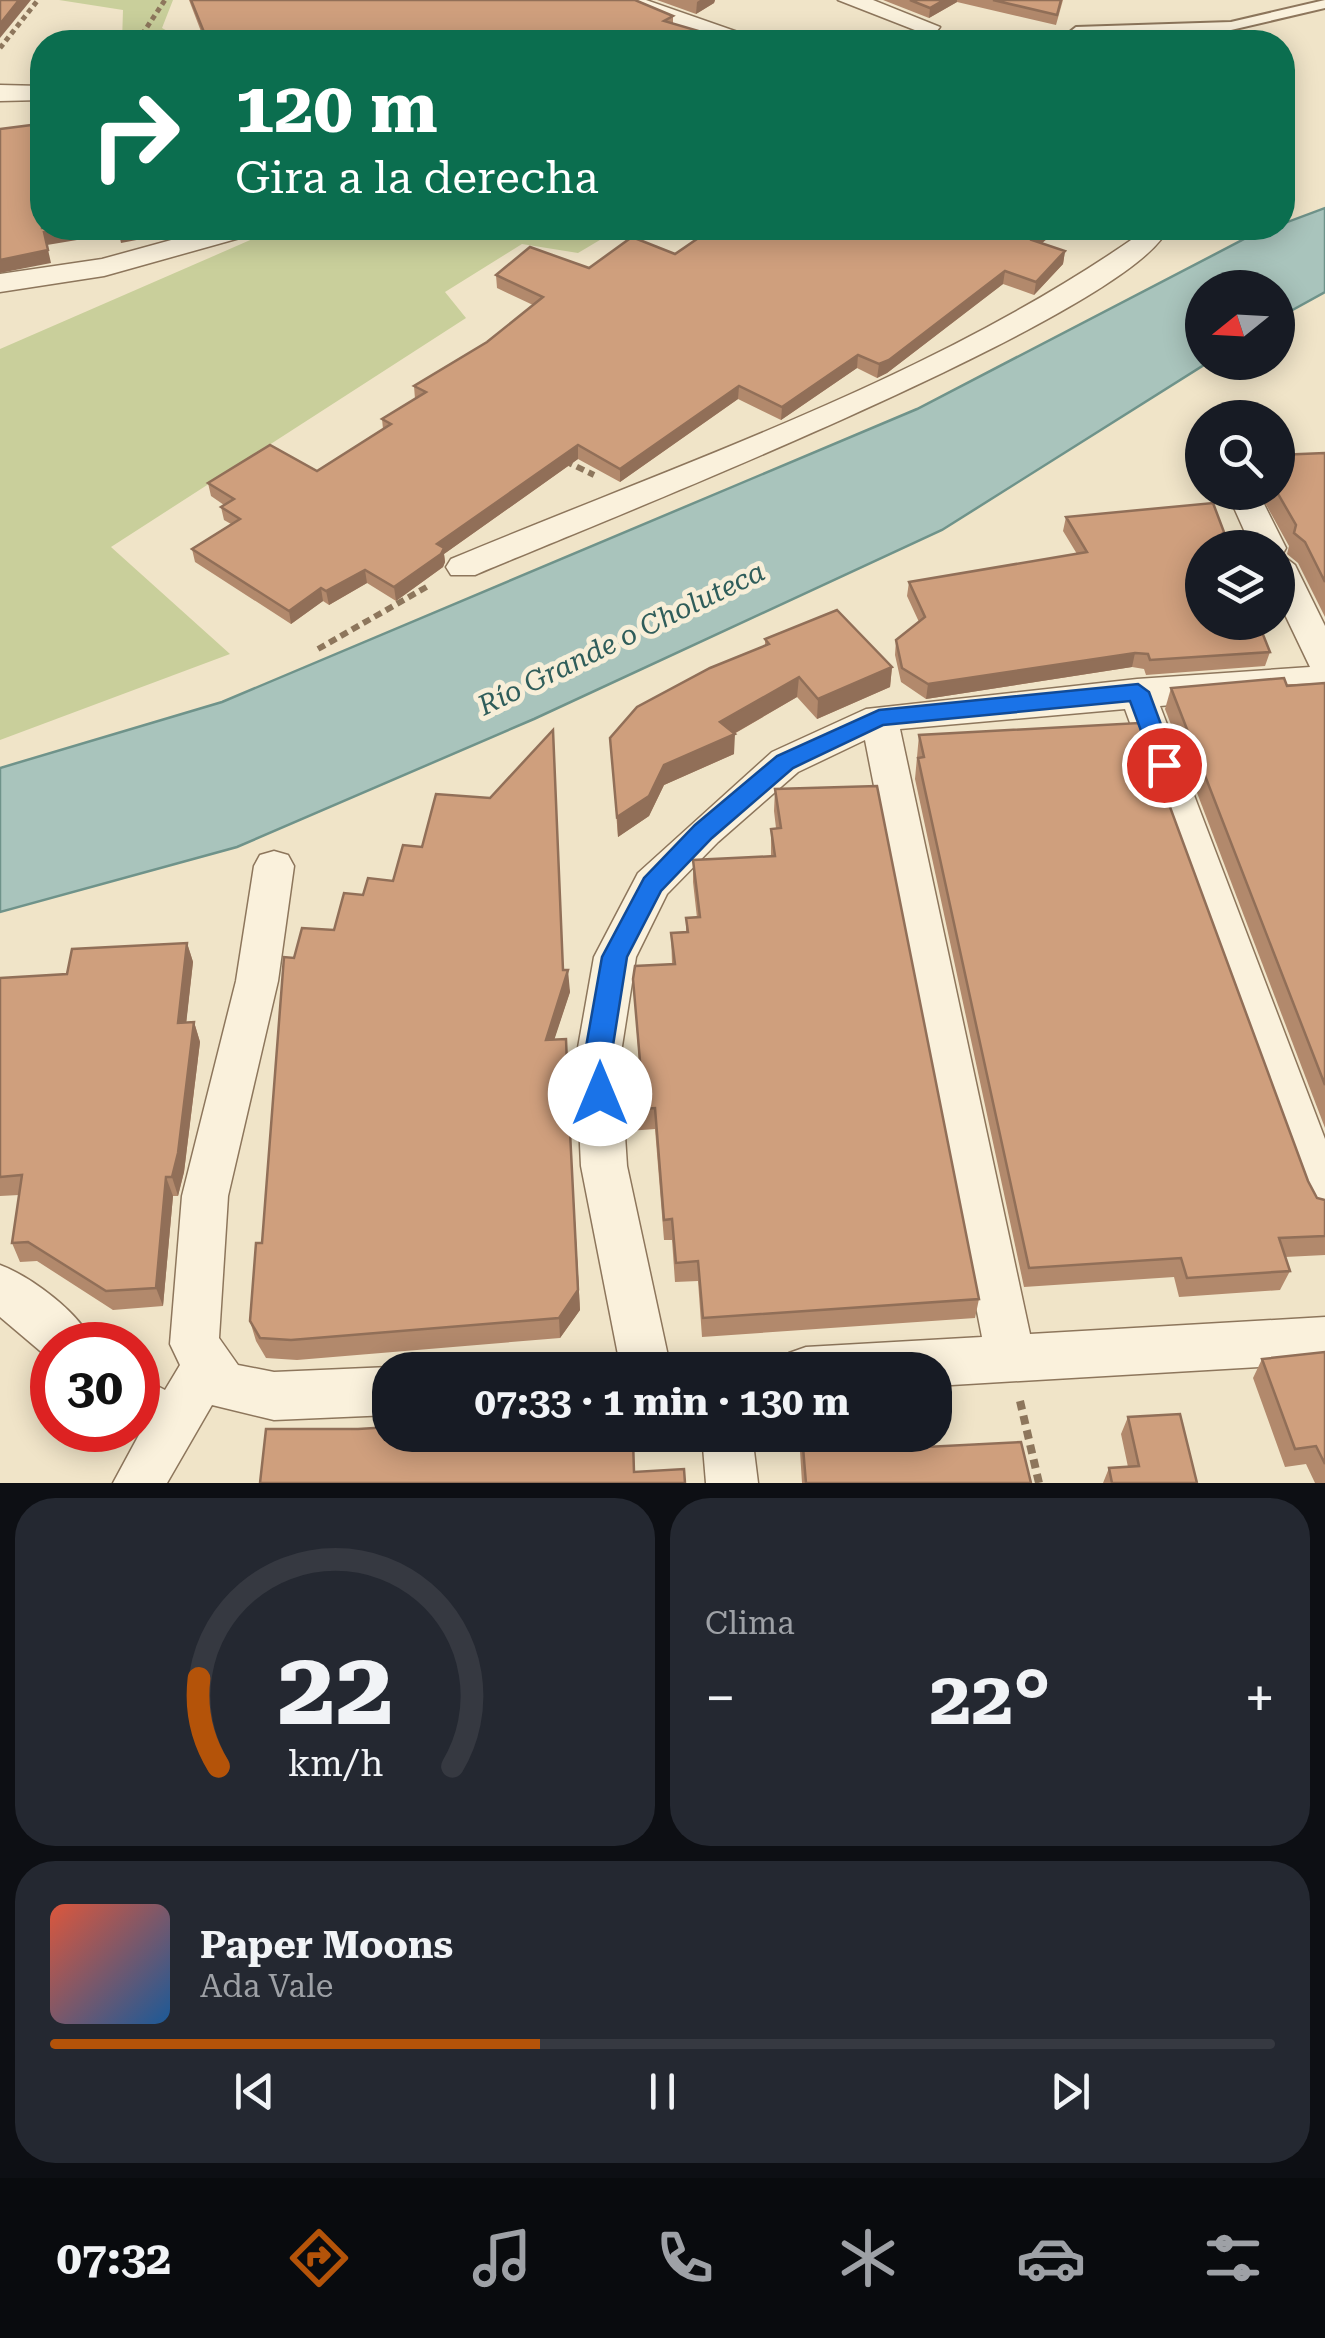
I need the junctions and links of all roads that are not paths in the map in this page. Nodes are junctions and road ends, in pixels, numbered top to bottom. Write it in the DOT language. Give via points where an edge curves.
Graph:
graph roads {
  1 [pos="623,0"];
  2 [pos="850,0"];
  3 [pos="1325,4"];
  4 [pos="928,27"];
  5 [pos="709,30"];
  6 [pos="1128,30"];
  7 [pos="0,93"];
  8 [pos="30,93"];
  9 [pos="201,240"];
  10 [pos="1149,240"];
  11 [pos="0,283"];
  12 [pos="462,566"];
  13 [pos="1295,600"];
  14 [pos="1325,662"];
  15 [pos="1325,678"];
  16 [pos="1138,692"];
  17 [pos="879,718"];
  18 [pos="274,866"];
  19 [pos="1325,1200"];
  20 [pos="0,1287"];
  21 [pos="42,1322"];
  22 [pos="1325,1340"];
  23 [pos="642,1352"];
  24 [pos="1010,1358"];
  25 [pos="952,1361"];
  26 [pos="207,1366"];
  27 [pos="372,1392"];
  28 [pos="160,1408"];
  29 [pos="146,1452"];
  30 [pos="729,1452"];
  31 [pos="139,1483"];
  32 [pos="732,1483"];
  1 -- 5 [label="street"];
  2 -- 4 [label="street"];
  3 -- 6 [label="lane" via="1231,26"];
  7 -- 8 [label="street"];
  9 -- 11 [label="street" via="104,267"];
  10 -- 12 [label="street" via="1095,278 932,369"];
  13 -- 14 [label="street"];
  15 -- 16 [label="street"];
  16 -- 17 [label="street"];
  16 -- 19 [label="street"];
  17 -- 23 [label="street" via="785,762 704,832 652,884 615,957 598,1058 604,1166"];
  17 -- 24 [label="street"];
  18 -- 26 [label="street" via="257,981 205,1196 194,1344"];
  20 -- 21 [label="street"];
  22 -- 24 [label="street"];
  24 -- 25 [label="street"];
  26 -- 27 [label="street" via="223,1386 274,1396"];
  26 -- 28 [label="street"];
  29 -- 31 [label="street"];
  30 -- 32 [label="street"];
}
